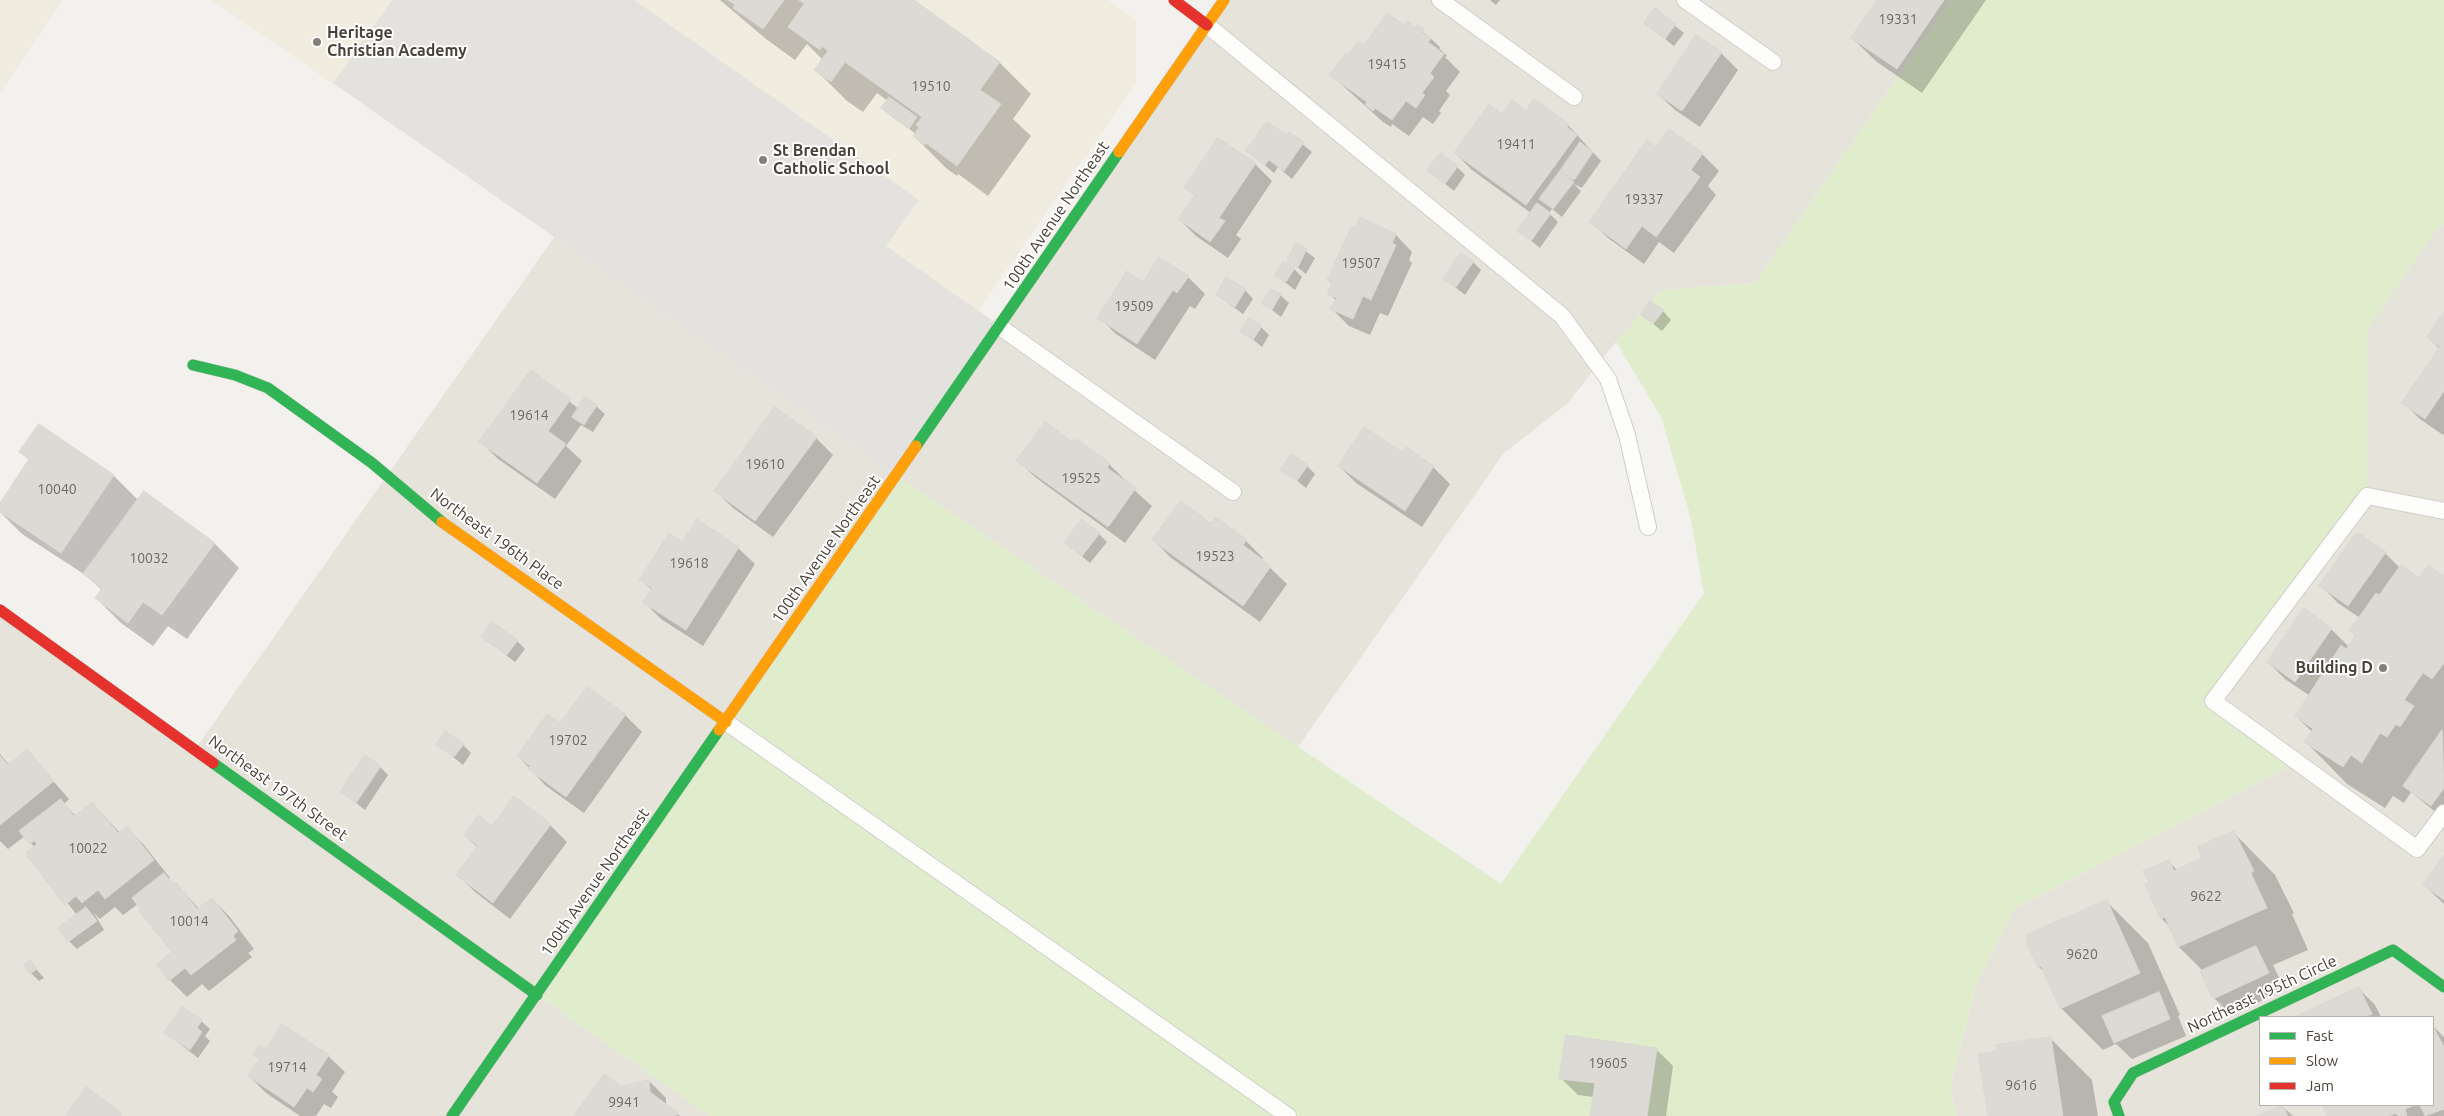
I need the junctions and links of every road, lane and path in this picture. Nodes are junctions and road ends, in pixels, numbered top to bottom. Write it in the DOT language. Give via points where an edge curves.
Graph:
graph roads {
  1 [pos="1174,0"];
  2 [pos="1224,0"];
  3 [pos="1440,0"];
  4 [pos="1686,0"];
  5 [pos="1207,25"];
  6 [pos="1773,62"];
  7 [pos="1574,97"];
  8 [pos="1000,327"];
  9 [pos="193,365"];
  10 [pos="1233,492"];
  11 [pos="2444,511"];
  12 [pos="1648,527"];
  13 [pos="0,610"];
  14 [pos="726,722"];
  15 [pos="2444,813"];
  16 [pos="2444,987"];
  17 [pos="537,994"];
  18 [pos="452,1116"];
  19 [pos="1288,1116"];
  20 [pos="2119,1116"];
  1 -- 5 [label="street"];
  2 -- 5 [label="street, 100th Avenue Northeast"];
  3 -- 7 [label="lane"];
  4 -- 6 [label="lane"];
  5 -- 8 [label="street, 100th Avenue Northeast"];
  5 -- 12 [label="lane" via="1562,316 1608,379 1627,435"];
  8 -- 10 [label="lane"];
  8 -- 14 [label="street, 100th Avenue Northeast"];
  9 -- 14 [label="street, Northeast 196th Place" via="235,375 268,388 372,463 453,532"];
  11 -- 15 [label="lane" via="2367,496 2213,701 2417,849"];
  13 -- 17 [label="street, Northeast 197th Street"];
  14 -- 17 [label="street, 100th Avenue Northeast"];
  14 -- 19 [label="lane"];
  16 -- 20 [label="street, Northeast 195th Circle" via="2393,950 2133,1073 2114,1102"];
  17 -- 18 [label="street, 100th Avenue Northeast"];
}
